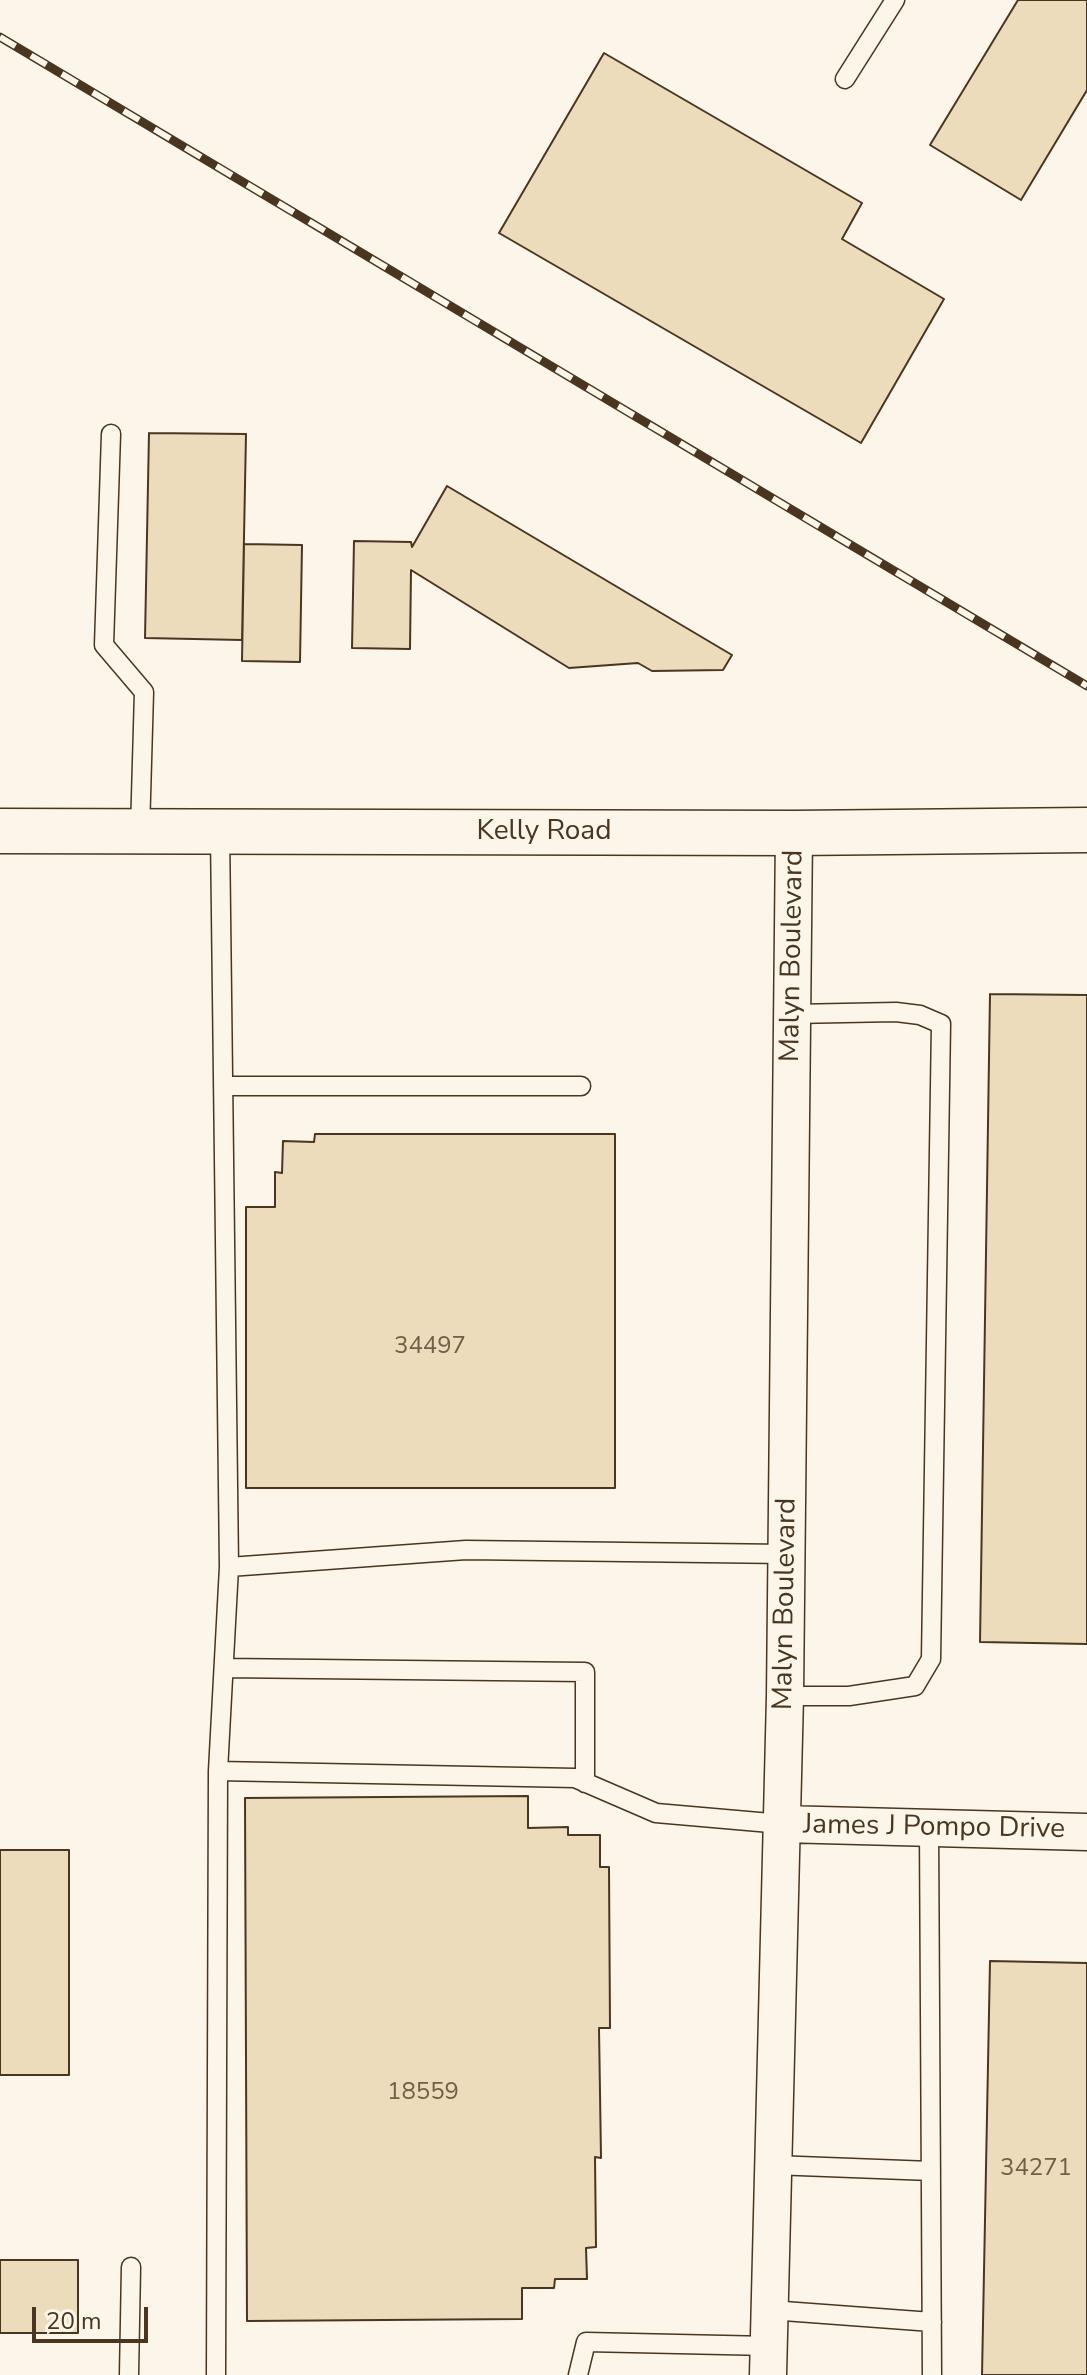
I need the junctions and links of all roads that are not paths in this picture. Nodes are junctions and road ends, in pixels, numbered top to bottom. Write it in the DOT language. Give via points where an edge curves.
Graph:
graph roads {
  1 [pos="895,0"];
  2 [pos="845,79"];
  3 [pos="111,434"];
  4 [pos="1087,830"];
  5 [pos="0,831"];
  6 [pos="140,831"];
  7 [pos="220,832"];
  8 [pos="794,833"];
  9 [pos="792,1014"];
  10 [pos="224,1086"];
  11 [pos="581,1086"];
  12 [pos="786,1554"];
  13 [pos="229,1567"];
  14 [pos="224,1668"];
  15 [pos="785,1696"];
  16 [pos="218,1771"];
  17 [pos="585,1783"];
  18 [pos="782,1824"];
  19 [pos="929,1828"];
  20 [pos="1087,1832"];
  21 [pos="773,2165"];
  22 [pos="931,2171"];
  23 [pos="131,2267"];
  24 [pos="770,2310"];
  25 [pos="932,2322"];
  26 [pos="768,2361"];
  27 [pos="129,2375"];
  28 [pos="216,2375"];
  29 [pos="578,2375"];
  30 [pos="932,2375"];
  1 -- 2 [label="lane"];
  3 -- 6 [label="lane" via="104,645 144,692"];
  4 -- 8 [label="street, Kelly Road"];
  5 -- 6 [label="street, Kelly Road"];
  6 -- 7 [label="street, Kelly Road"];
  7 -- 8 [label="street, Kelly Road"];
  7 -- 10 [label="lane"];
  8 -- 9 [label="street, Malyn Boulevard"];
  9 -- 12 [label="street, Malyn Boulevard"];
  9 -- 15 [label="lane" via="896,1012 941,1024 931,1659 915,1686 849,1696"];
  10 -- 11 [label="lane"];
  10 -- 13 [label="lane"];
  12 -- 13 [label="lane" via="466,1550"];
  12 -- 15 [label="street, Malyn Boulevard"];
  13 -- 14 [label="lane"];
  14 -- 16 [label="lane"];
  14 -- 17 [label="lane" via="585,1672"];
  15 -- 18 [label="street, Malyn Boulevard"];
  16 -- 17 [label="lane" via="575,1778"];
  16 -- 28 [label="lane"];
  17 -- 18 [label="lane" via="656,1813"];
  18 -- 19 [label="street, James J Pompo Drive"];
  18 -- 21 [label="street, Malyn Boulevard"];
  19 -- 20 [label="street, James J Pompo Drive"];
  19 -- 22 [label="lane"];
  21 -- 22 [label="lane"];
  21 -- 24 [label="street, Malyn Boulevard"];
  22 -- 25 [label="lane"];
  23 -- 27 [label="lane"];
  24 -- 25 [label="lane"];
  24 -- 26 [label="street, Malyn Boulevard"];
  25 -- 30 [label="lane"];
  26 -- 29 [label="lane" via="586,2342"];
}
